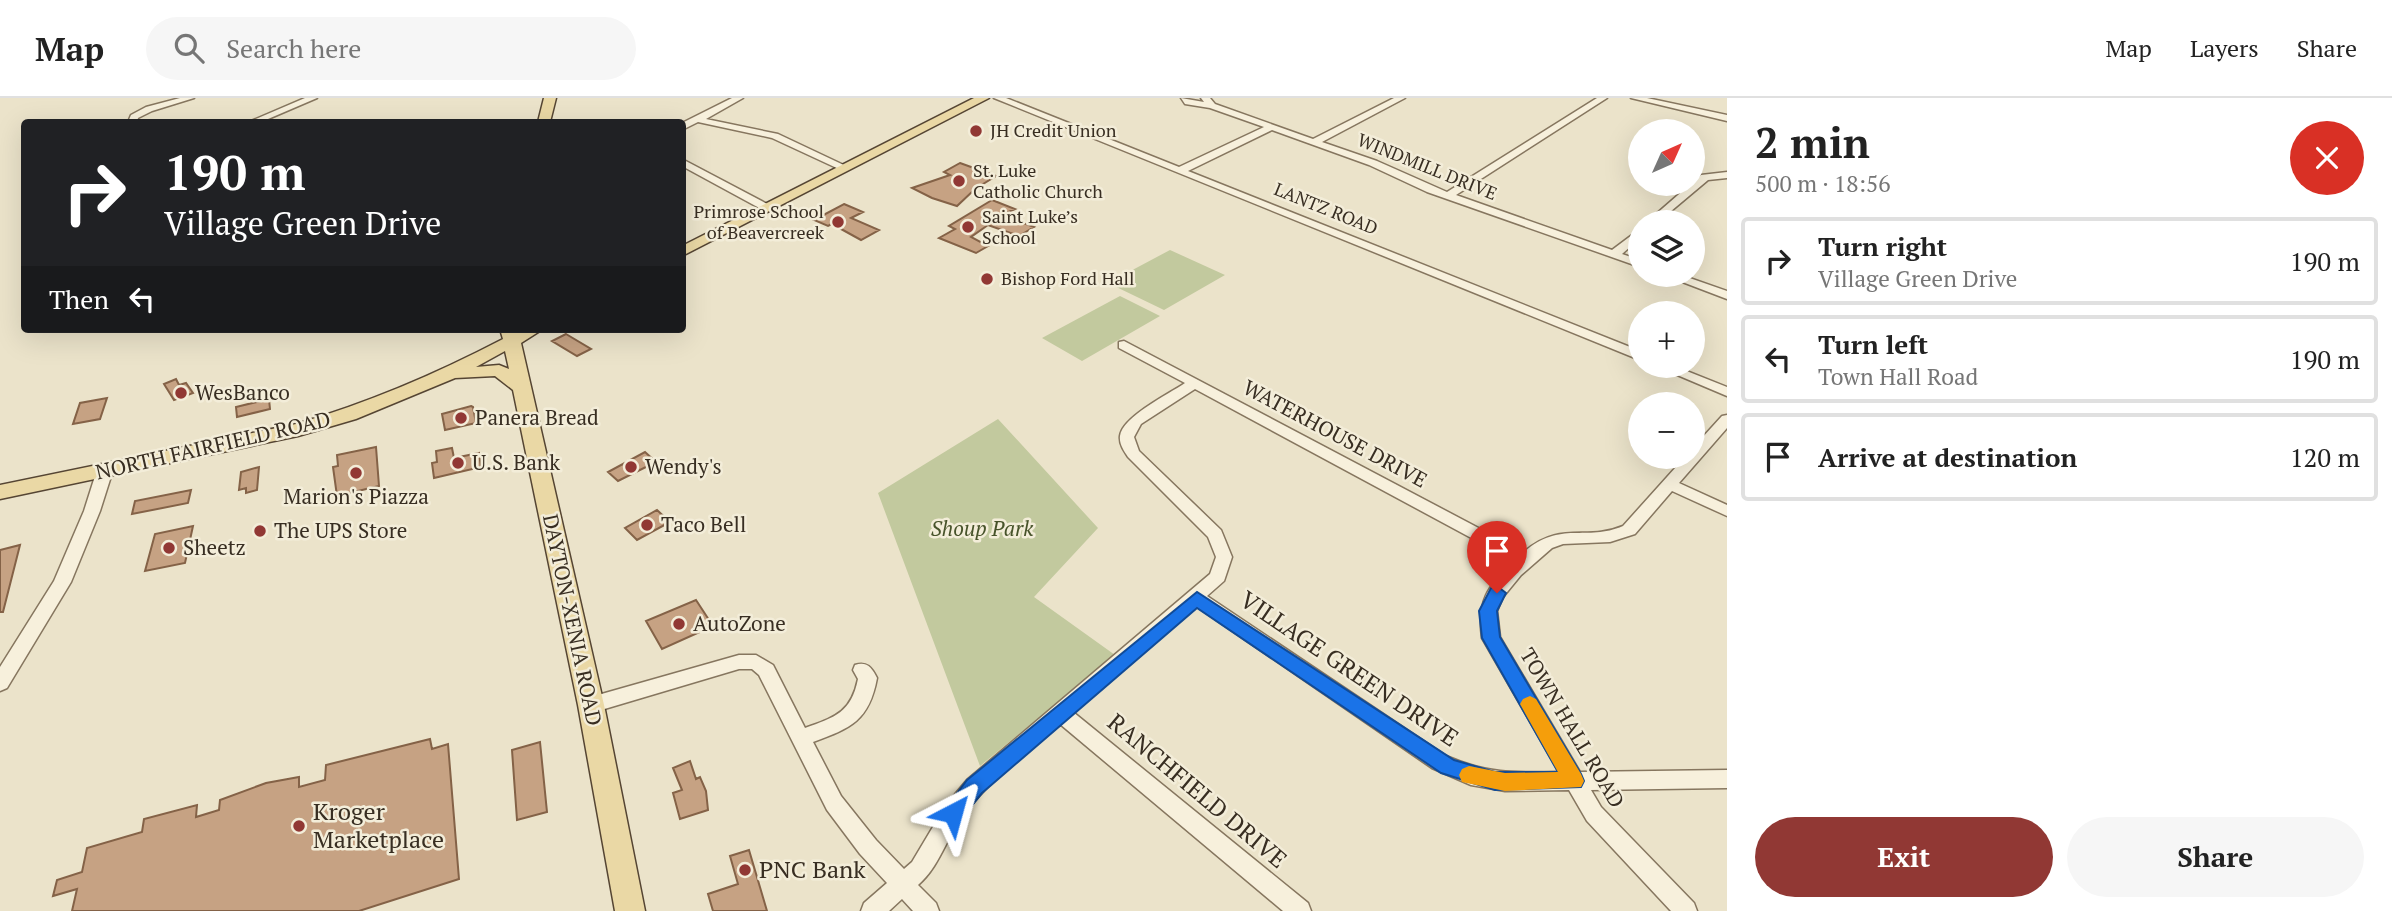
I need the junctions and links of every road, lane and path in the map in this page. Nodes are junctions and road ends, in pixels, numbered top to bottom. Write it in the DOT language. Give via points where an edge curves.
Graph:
graph roads {
  1 [pos="190,98"];
  2 [pos="313,98"];
  3 [pos="550,98"];
  4 [pos="739,98"];
  5 [pos="983,98"];
  6 [pos="998,98"];
  7 [pos="1185,98"];
  8 [pos="1401,98"];
  9 [pos="1603,98"];
  10 [pos="1635,98"];
  11 [pos="1208,102"];
  12 [pos="1727,118"];
  13 [pos="134,119"];
  14 [pos="261,119"];
  15 [pos="545,119"];
  16 [pos="699,120"];
  17 [pos="686,125"];
  18 [pos="1272,127"];
  19 [pos="1314,142"];
  20 [pos="686,164"];
  21 [pos="845,168"];
  22 [pos="1179,170"];
  23 [pos="1727,175"];
  24 [pos="1448,196"];
  25 [pos="767,208"];
  26 [pos="1666,210"];
  27 [pos="1628,242"];
  28 [pos="686,250"];
  29 [pos="1613,255"];
  30 [pos="1628,260"];
  31 [pos="1704,287"];
  32 [pos="1727,295"];
  33 [pos="511,335"];
  34 [pos="1124,345"];
  35 [pos="1628,351"];
  36 [pos="442,376"];
  37 [pos="1693,378"];
  38 [pos="1195,383"];
  39 [pos="521,387"];
  40 [pos="1727,392"];
  41 [pos="1727,419"];
  42 [pos="105,470"];
  43 [pos="1669,484"];
  44 [pos="0,492"];
  45 [pos="1727,511"];
  46 [pos="1527,561"];
  47 [pos="1197,598"];
  48 [pos="862,670"];
  49 [pos="0,683"];
  50 [pos="591,705"];
  51 [pos="1059,712"];
  52 [pos="800,738"];
  53 [pos="1727,779"];
  54 [pos="1574,781"];
  55 [pos="904,885"];
  56 [pos="630,911"];
  57 [pos="872,911"];
  58 [pos="928,911"];
  59 [pos="1300,911"];
  60 [pos="1686,911"];
  1 -- 13 [label="street" via="141,112"];
  2 -- 14 [label="street"];
  3 -- 15 [label="main road"];
  4 -- 16 [label="street"];
  5 -- 21 [label="main road"];
  6 -- 22 [label="street, LANTZ ROAD"];
  7 -- 11 [label="street, WINDMILL DRIVE" via="1190,103"];
  8 -- 19 [label="street"];
  9 -- 24 [label="street"];
  10 -- 12 [label="street"];
  11 -- 18 [label="street, WINDMILL DRIVE"];
  16 -- 17 [label="street"];
  16 -- 21 [label="street" via="775,136"];
  18 -- 19 [label="street, WINDMILL DRIVE"];
  18 -- 22 [label="street"];
  19 -- 24 [label="street, WINDMILL DRIVE"];
  20 -- 25 [label="street"];
  21 -- 25 [label="main road"];
  22 -- 35 [label="street, LANTZ ROAD"];
  23 -- 26 [label="street" via="1705,177"];
  24 -- 29 [label="street, WINDMILL DRIVE"];
  25 -- 28 [label="main road"];
  27 -- 29 [label="street"];
  29 -- 30 [label="street, WINDMILL DRIVE"];
  31 -- 32 [label="street"];
  33 -- 36 [label="main road, NORTH FAIRFIELD ROAD"];
  33 -- 39 [label="main road, DAYTON-XENIA ROAD"];
  34 -- 38 [label="street, WATERHOUSE DRIVE"];
  36 -- 39 [label="main road" via="499,370"];
  36 -- 42 [label="main road, NORTH FAIRFIELD ROAD" via="349,415 298,430"];
  37 -- 40 [label="street"];
  38 -- 46 [label="street, WATERHOUSE DRIVE"];
  38 -- 47 [label="street" via="1136,421 1126,436 1133,454 1208,526 1223,549 1221,571"];
  39 -- 50 [label="main road, DAYTON-XENIA ROAD"];
  41 -- 43 [label="street, TOWN HALL ROAD"];
  42 -- 44 [label="main road, NORTH FAIRFIELD ROAD"];
  42 -- 49 [label="street" via="62,582"];
  43 -- 45 [label="street"];
  43 -- 46 [label="street, TOWN HALL ROAD" via="1620,535 1554,540 1540,546"];
  46 -- 54 [label="street, TOWN HALL ROAD" via="1493,598 1488,611 1491,638"];
  47 -- 51 [label="street"];
  47 -- 54 [label="street, VILLAGE GREEN DRIVE" via="1448,767 1495,781"];
  48 -- 52 [label="street" via="869,678 858,711 842,723"];
  50 -- 52 [label="street" via="751,661 766,670"];
  50 -- 56 [label="main road, DAYTON-XENIA ROAD"];
  51 -- 55 [label="street" via="959,803 928,859"];
  51 -- 59 [label="street, RANCHFIELD DRIVE"];
  52 -- 55 [label="street" via="834,803"];
  53 -- 54 [label="street, VILLAGE GREEN DRIVE"];
  54 -- 60 [label="street, TOWN HALL ROAD" via="1594,814"];
  55 -- 57 [label="street"];
  55 -- 58 [label="street"];
}
